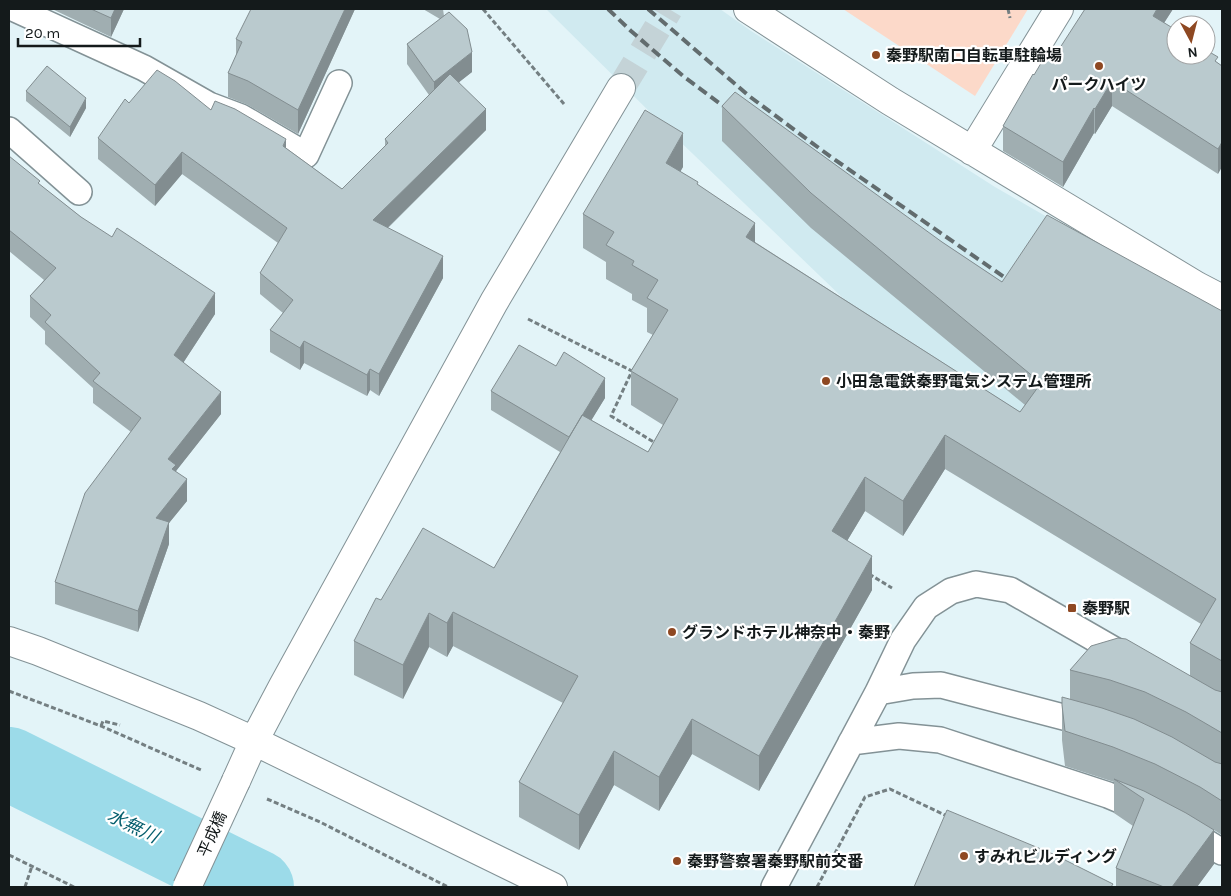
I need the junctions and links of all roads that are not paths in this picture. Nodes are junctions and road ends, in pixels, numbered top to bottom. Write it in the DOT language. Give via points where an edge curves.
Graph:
graph roads {
  1 [pos="16,9"];
  2 [pos="748,9"];
  3 [pos="1059,9"];
  4 [pos="339,82"];
  5 [pos="622,88"];
  6 [pos="9,130"];
  7 [pos="972,151"];
  8 [pos="79,192"];
  9 [pos="1222,299"];
  10 [pos="9,641"];
  11 [pos="1146,668"];
  12 [pos="878,692"];
  13 [pos="1114,731"];
  14 [pos="254,741"];
  15 [pos="851,742"];
  16 [pos="1222,852"];
  17 [pos="187,887"];
  18 [pos="554,887"];
  19 [pos="774,887"];
  1 -- 4 [label="lane" via="144,68 209,105 241,117 306,155"];
  2 -- 7 [label="street"];
  3 -- 7 [label="street"];
  5 -- 14 [label="street, 平成橋" via="494,302"];
  6 -- 8 [label="lane"];
  7 -- 9 [label="street"];
  10 -- 14 [label="street"];
  11 -- 12 [label="lane" via="1010,590 976,584 952,591 926,607 903,640"];
  12 -- 13 [label="lane" via="913,686 941,686"];
  12 -- 15 [label="lane"];
  14 -- 17 [label="street, 平成橋, bridge"];
  14 -- 18 [label="street"];
  15 -- 16 [label="lane" via="899,736 940,740 1108,795 1150,812"];
  15 -- 19 [label="lane"];
}
